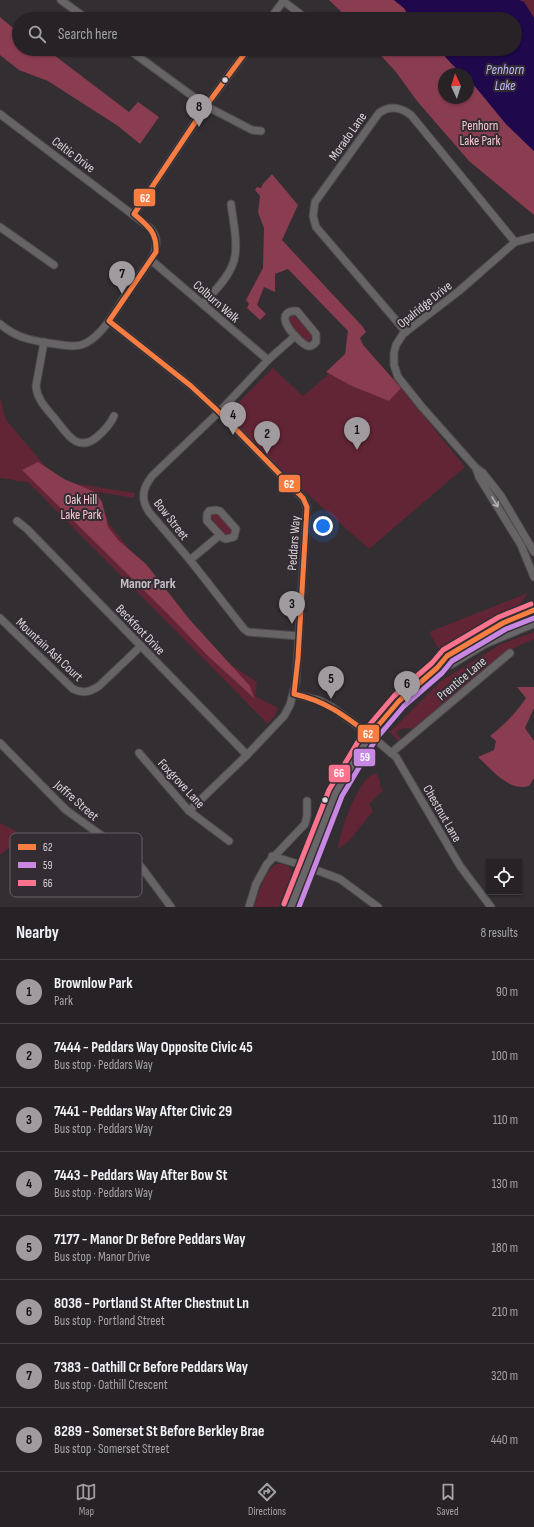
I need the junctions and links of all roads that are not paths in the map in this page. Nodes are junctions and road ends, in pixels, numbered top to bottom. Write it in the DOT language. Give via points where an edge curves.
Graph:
graph roads {
  1 [pos="61,0"];
  2 [pos="284,1"];
  3 [pos="77,12"];
  4 [pos="275,12"];
  5 [pos="298,12"];
  6 [pos="138,56"];
  7 [pos="243,56"];
  8 [pos="206,106"];
  9 [pos="0,114"];
  10 [pos="261,131"];
  11 [pos="231,204"];
  12 [pos="134,214"];
  13 [pos="0,227"];
  14 [pos="534,237"];
  15 [pos="515,242"];
  16 [pos="151,260"];
  17 [pos="54,266"];
  18 [pos="203,304"];
  19 [pos="109,321"];
  20 [pos="0,324"];
  21 [pos="406,332"];
  22 [pos="295,336"];
  23 [pos="44,342"];
  24 [pos="268,360"];
  25 [pos="219,412"];
  26 [pos="114,416"];
  27 [pos="476,468"];
  28 [pos="17,521"];
  29 [pos="220,535"];
  30 [pos="534,552"];
  31 [pos="190,560"];
  32 [pos="534,577"];
  33 [pos="534,610"];
  34 [pos="0,618"];
  35 [pos="534,622"];
  36 [pos="300,636"];
  37 [pos="141,646"];
  38 [pos="510,653"];
  39 [pos="437,668"];
  40 [pos="294,694"];
  41 [pos="370,735"];
  42 [pos="0,743"];
  43 [pos="139,753"];
  44 [pos="391,753"];
  45 [pos="247,755"];
  46 [pos="307,801"];
  47 [pos="189,811"];
  48 [pos="98,833"];
  49 [pos="229,841"];
  50 [pos="272,856"];
  51 [pos="308,866"];
  52 [pos="142,868"];
  53 [pos="171,907"];
  54 [pos="249,907"];
  55 [pos="291,907"];
  56 [pos="378,907"];
  57 [pos="491,907"];
  1 -- 3 [label="street"];
  2 -- 4 [label="street"];
  2 -- 5 [label="street"];
  6 -- 8 [label="street"];
  7 -- 8 [label="street"];
  8 -- 10 [label="street" via="252,130"];
  8 -- 12 [label="street"];
  9 -- 12 [label="street, Celtic Drive"];
  11 -- 18 [label="street" via="236,252 233,265"];
  12 -- 16 [label="street, Celtic Drive" via="154,232 157,245"];
  13 -- 17 [label="street"];
  14 -- 15 [label="street, Opalridge Drive"];
  15 -- 21 [label="street, Opalridge Drive" via="459,291"];
  15 -- 21 [label="street, Morado Lane" via="411,115 400,108 386,109 379,113 315,202 313,216 316,226"];
  16 -- 18 [label="street, Colburn Walk"];
  16 -- 19 [label="street, Celtic Drive"];
  18 -- 24 [label="street, Colburn Walk"];
  19 -- 23 [label="street, Celtic Drive" via="93,339 80,345"];
  19 -- 25 [label="street, Peddars Way" via="191,386"];
  20 -- 23 [label="street, Celtic Drive" via="16,336"];
  21 -- 27 [label="street, Opalridge Drive" via="395,349 393,361 396,373 422,407"];
  22 -- 22 [label="street" via="308,346 314,344 317,338 297,311 288,312 284,318"];
  22 -- 24 [label="street, Bow Street"];
  23 -- 26 [label="street" via="37,392 42,403 66,433 74,441 86,444 105,430"];
  24 -- 25 [label="street, Bow Street"];
  25 -- 31 [label="street, Bow Street" via="152,476 144,488 145,506"];
  25 -- 36 [label="street, Peddars Way" via="305,502 307,508"];
  27 -- 30 [label="street, Opalridge Drive" via="501,496"];
  27 -- 32 [label="street, Opalridge Drive, one-way" via="521,545"];
  28 -- 37 [label="street, Beckfoot Drive"];
  29 -- 29 [label="street" via="230,539 234,537 236,529 220,511 209,511 207,521"];
  29 -- 31 [label="street"];
  31 -- 36 [label="street, Bow Street" via="248,632"];
  33 -- 39 [label="main road" via="503,623 473,640 447,656"];
  34 -- 37 [label="street, Mountain Ash Court" via="78,691 92,691"];
  35 -- 39 [label="main road"];
  36 -- 40 [label="street, Peddars Way"];
  37 -- 45 [label="street, Beckfoot Drive"];
  38 -- 44 [label="street, Prentice Lane"];
  39 -- 41 [label="main road" via="399,701"];
  40 -- 41 [label="street, Chestnut Lane" via="318,700 332,707"];
  40 -- 45 [label="street, Peddars Way" via="284,716"];
  41 -- 44 [label="street, Chestnut Lane"];
  41 -- 51 [label="main road" via="336,793"];
  42 -- 48 [label="street, Joffre Street" via="66,810"];
  43 -- 47 [label="street, Foxgrove Lane"];
  44 -- 57 [label="street, Chestnut Lane" via="400,763 460,866"];
  45 -- 47 [label="street, Peddars Way"];
  46 -- 50 [label="street" via="304,824"];
  47 -- 49 [label="street, Foxgrove Lane"];
  50 -- 51 [label="street"];
  50 -- 54 [label="street" via="262,871"];
  51 -- 55 [label="main road"];
  51 -- 56 [label="street" via="340,879"];
  52 -- 53 [label="street, Joffre Street"];
}
